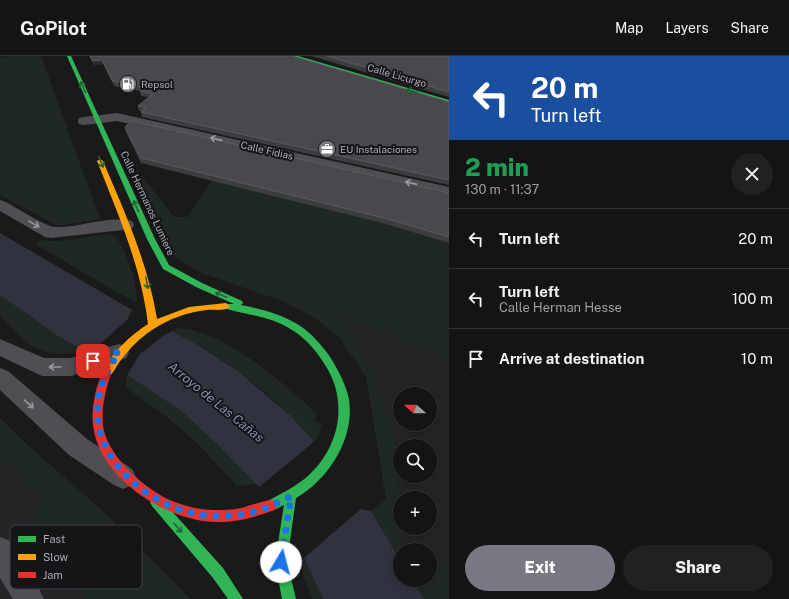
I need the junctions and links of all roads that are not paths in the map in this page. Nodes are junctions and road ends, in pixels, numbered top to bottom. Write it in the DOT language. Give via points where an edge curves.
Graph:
graph roads {
  1 [pos="69,56"];
  2 [pos="293,56"];
  3 [pos="449,102"];
  4 [pos="87,119"];
  5 [pos="98,155"];
  6 [pos="449,192"];
  7 [pos="0,205"];
  8 [pos="126,225"];
  9 [pos="257,310"];
  10 [pos="153,325"];
  11 [pos="0,347"];
  12 [pos="119,352"];
  13 [pos="100,365"];
  14 [pos="0,378"];
  15 [pos="146,493"];
  16 [pos="291,496"];
  17 [pos="0,551"];
  18 [pos="10,568"];
  19 [pos="23,589"];
  20 [pos="29,599"];
  21 [pos="236,599"];
  22 [pos="289,599"];
  4 -- 1 [label="main road, Calle Hermanos Lumiere, one-way"];
  3 -- 2 [label="main road, Calle Licurgo, one-way"];
  6 -- 4 [label="street, Calle Fidias, one-way" via="117,117"];
  9 -- 4 [label="main road, Calle Hermanos Lumiere, one-way" via="199,285 166,267"];
  5 -- 8 [label="main road, one-way"];
  7 -- 8 [label="street, one-way" via="51,233"];
  8 -- 10 [label="main road, one-way" via="145,273"];
  9 -- 10 [label="main road" via="226,306 201,307 176,314"];
  9 -- 16 [label="main road" via="301,330 313,342 335,370 345,402 345,424 336,453 314,479"];
  10 -- 12 [label="main road"];
  13 -- 11 [label="street, one-way" via="42,367"];
  12 -- 13 [label="street"];
  13 -- 15 [label="main road" via="100,435 114,462"];
  14 -- 15 [label="street, one-way" via="78,447"];
  15 -- 16 [label="main road" via="186,513 221,517 247,514 271,507"];
  15 -- 21 [label="main road, one-way" via="218,573"];
  16 -- 22 [label="main road" via="281,562"];
  17 -- 18 [label="street"];
  19 -- 20 [label="street"];
}
